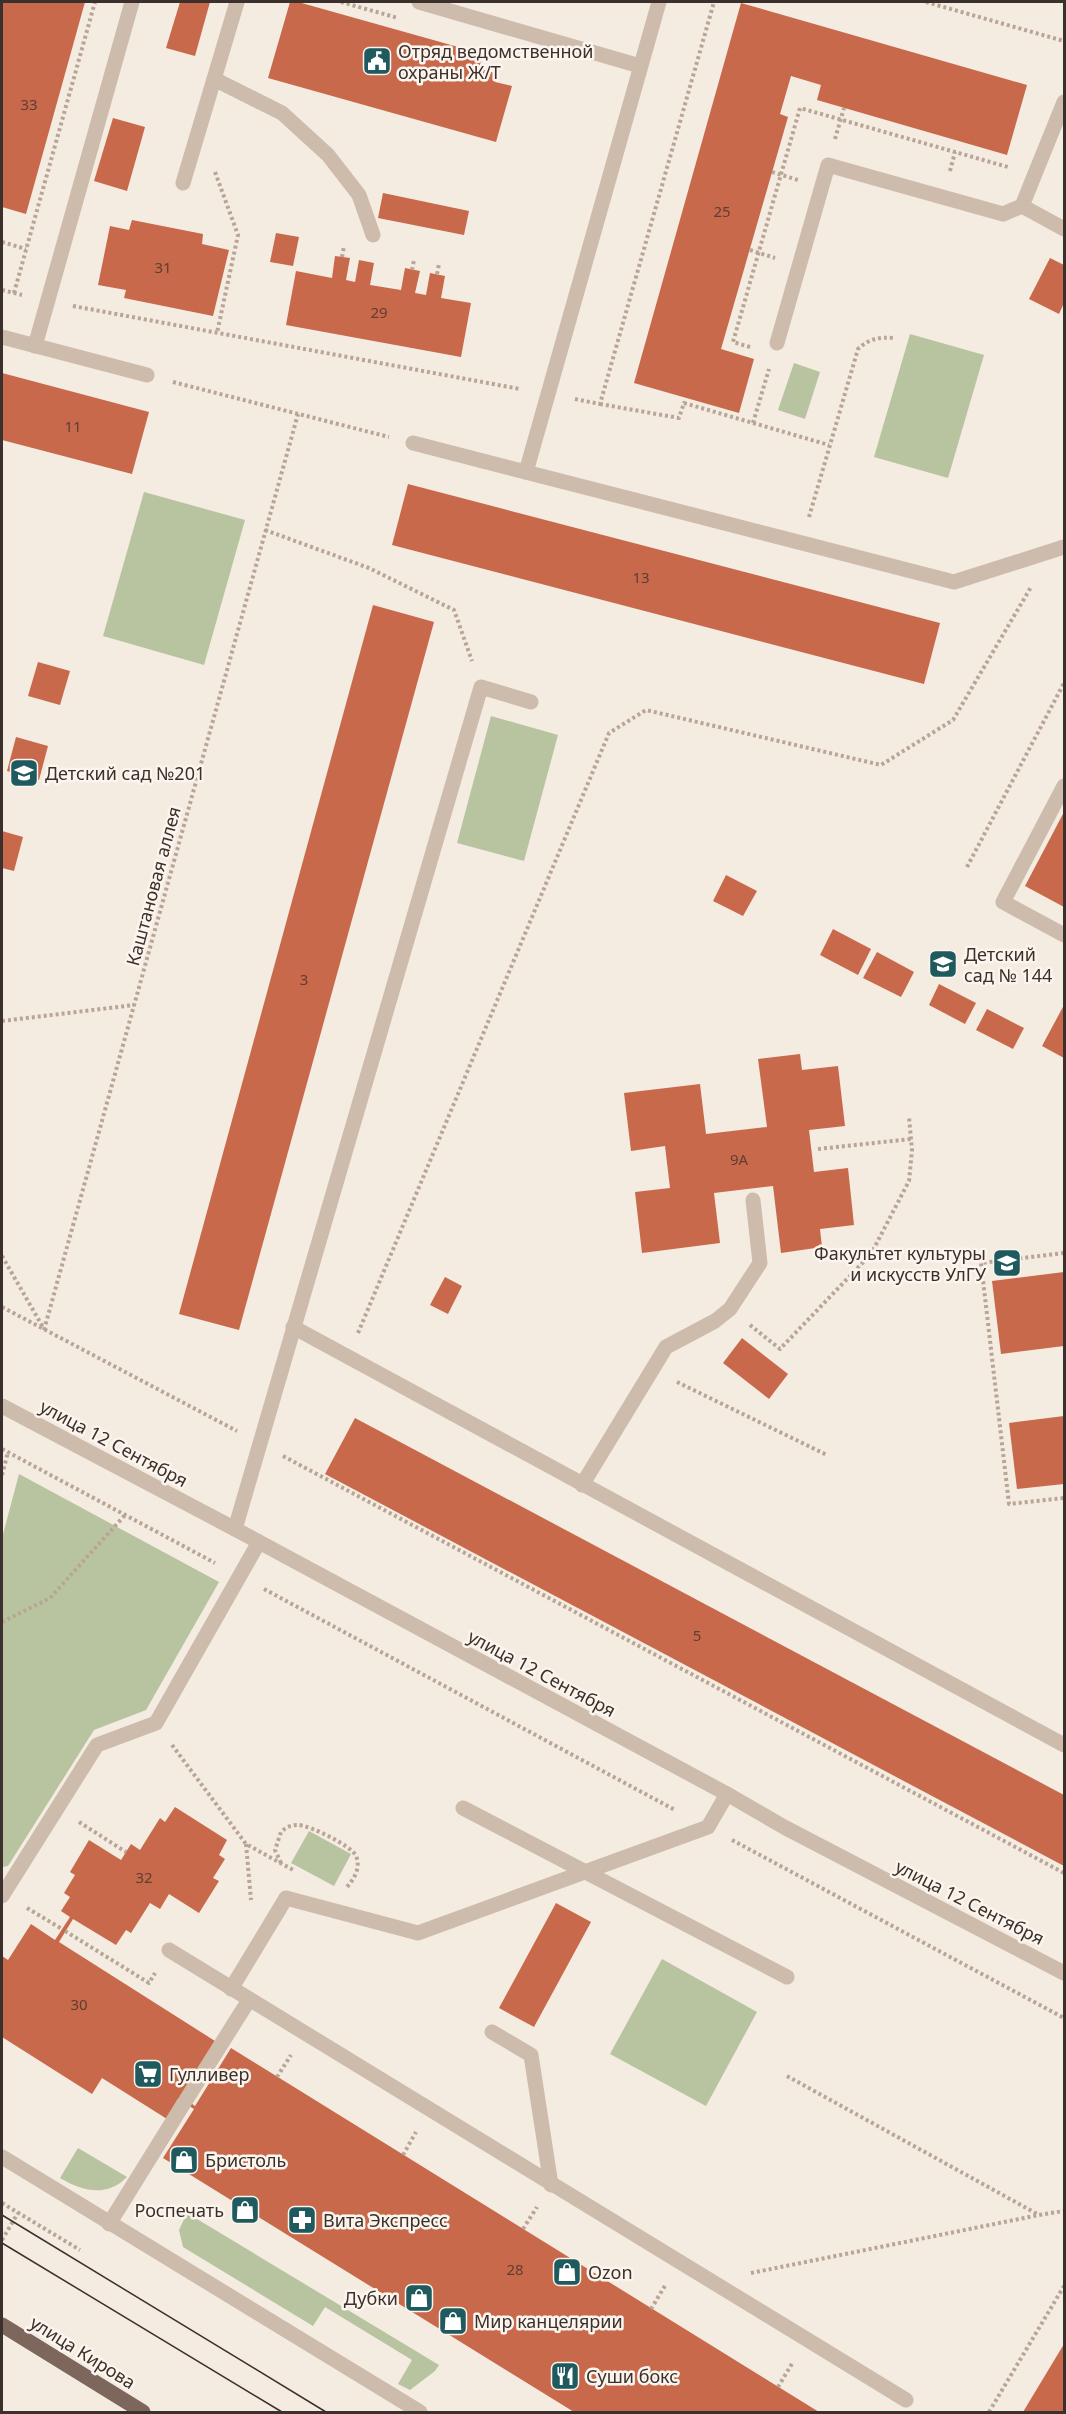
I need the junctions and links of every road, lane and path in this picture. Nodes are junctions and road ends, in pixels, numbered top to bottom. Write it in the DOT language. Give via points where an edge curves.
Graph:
graph roads {
  1 [pos="95,2"];
  2 [pos="132,2"];
  3 [pos="237,2"];
  4 [pos="341,2"];
  5 [pos="419,2"];
  6 [pos="659,2"];
  7 [pos="714,2"];
  8 [pos="926,2"];
  9 [pos="398,18"];
  10 [pos="1065,41"];
  11 [pos="640,66"];
  12 [pos="214,79"];
  13 [pos="1065,102"];
  14 [pos="215,170"];
  15 [pos="183,183"];
  16 [pos="1022,206"];
  17 [pos="1065,229"];
  18 [pos="373,235"];
  19 [pos="2,242"];
  20 [pos="344,246"];
  21 [pos="26,249"];
  22 [pos="342,257"];
  23 [pos="414,260"];
  24 [pos="439,264"];
  25 [pos="412,270"];
  26 [pos="437,274"];
  27 [pos="2,290"];
  28 [pos="14,293"];
  29 [pos="47,301"];
  30 [pos="217,333"];
  31 [pos="2,337"];
  32 [pos="895,338"];
  33 [pos="777,343"];
  34 [pos="35,346"];
  35 [pos="147,375"];
  36 [pos="531,391"];
  37 [pos="548,394"];
  38 [pos="600,404"];
  39 [pos="298,414"];
  40 [pos="753,423"];
  41 [pos="413,443"];
  42 [pos="829,445"];
  43 [pos="526,472"];
  44 [pos="265,530"];
  45 [pos="801,543"];
  46 [pos="1059,548"];
  47 [pos="1065,683"];
  48 [pos="481,687"];
  49 [pos="531,702"];
  50 [pos="1065,786"];
  51 [pos="967,867"];
  52 [pos="1065,935"];
  53 [pos="134,1005"];
  54 [pos="2,1021"];
  55 [pos="909,1117"];
  56 [pos="911,1139"];
  57 [pos="818,1149"];
  58 [pos="753,1200"];
  59 [pos="1065,1253"];
  60 [pos="2,1256"];
  61 [pos="2,1307"];
  62 [pos="730,1309"];
  63 [pos="293,1327"];
  64 [pos="44,1330"];
  65 [pos="348,1359"];
  66 [pos="652,1370"];
  67 [pos="2,1406"];
  68 [pos="260,1443"];
  69 [pos="2,1449"];
  70 [pos="8,1452"];
  71 [pos="827,1455"];
  72 [pos="2,1475"];
  73 [pos="582,1485"];
  74 [pos="1065,1498"];
  75 [pos="125,1515"];
  76 [pos="235,1529"];
  77 [pos="259,1542"];
  78 [pos="240,1576"];
  79 [pos="2,1622"];
  80 [pos="156,1723"];
  81 [pos="1065,1745"];
  82 [pos="726,1794"];
  83 [pos="463,1808"];
  84 [pos="57,1809"];
  85 [pos="708,1827"];
  86 [pos="246,1844"];
  87 [pos="126,1852"];
  88 [pos="281,1863"];
  89 [pos="587,1873"];
  90 [pos="1065,1873"];
  91 [pos="300,1874"];
  92 [pos="341,1890"];
  93 [pos="3,1895"];
  94 [pos="273,1920"];
  95 [pos="169,1950"];
  96 [pos="1065,1973"];
  97 [pos="787,1977"];
  98 [pos="231,1989"];
  99 [pos="249,2000"];
  100 [pos="1065,2018"];
  101 [pos="492,2032"];
  102 [pos="292,2053"];
  103 [pos="787,2076"];
  104 [pos="277,2077"];
  105 [pos="418,2130"];
  106 [pos="403,2155"];
  107 [pos="2,2157"];
  108 [pos="551,2185"];
  109 [pos="2,2203"];
  110 [pos="539,2204"];
  111 [pos="1065,2211"];
  112 [pos="18,2213"];
  113 [pos="1039,2215"];
  114 [pos="109,2224"];
  115 [pos="523,2229"];
  116 [pos="2,2240"];
  117 [pos="80,2250"];
  118 [pos="712,2281"];
  119 [pos="667,2282"];
  120 [pos="1065,2286"];
  121 [pos="651,2309"];
  122 [pos="2,2325"];
  123 [pos="795,2360"];
  124 [pos="778,2387"];
  125 [pos="906,2400"];
  126 [pos="143,2412"];
  127 [pos="420,2412"];
  128 [pos="989,2412"];
  1 -- 21 [label="path"];
  2 -- 29 [label="street"];
  3 -- 12 [label="street"];
  4 -- 9 [label="path"];
  5 -- 11 [label="street"];
  6 -- 11 [label="street"];
  7 -- 38 [label="path"];
  8 -- 10 [label="path"];
  11 -- 37 [label="street"];
  12 -- 15 [label="street"];
  12 -- 18 [label="street" via="282,113 328,155 359,195"];
  13 -- 16 [label="street"];
  14 -- 30 [label="path" via="238,234"];
  16 -- 17 [label="street"];
  16 -- 33 [label="street" via="1003,214 828,165"];
  19 -- 21 [label="path"];
  20 -- 22 [label="path"];
  21 -- 28 [label="path"];
  23 -- 25 [label="path"];
  24 -- 26 [label="path"];
  27 -- 28 [label="path"];
  28 -- 29 [label="path"];
  29 -- 30 [label="path"];
  29 -- 34 [label="street"];
  30 -- 36 [label="path"];
  31 -- 34 [label="street"];
  32 -- 42 [label="path" via="867,340 858,349"];
  33 -- 40 [label="path"];
  34 -- 35 [label="street"];
  35 -- 39 [label="path"];
  37 -- 38 [label="path"];
  37 -- 43 [label="street"];
  38 -- 40 [label="path" via="679,418 684,403"];
  39 -- 41 [label="path"];
  39 -- 44 [label="path, Каштановая аллея"];
  40 -- 42 [label="path"];
  41 -- 43 [label="street"];
  42 -- 45 [label="path"];
  43 -- 45 [label="street"];
  44 -- 48 [label="path" via="369,568 454,610"];
  44 -- 53 [label="path, Каштановая аллея"];
  45 -- 46 [label="street" via="954,582"];
  46 -- 65 [label="path" via="953,720 881,765 646,710 609,733"];
  47 -- 51 [label="path"];
  48 -- 49 [label="street"];
  48 -- 63 [label="street"];
  50 -- 52 [label="street" via="1003,902"];
  53 -- 54 [label="path"];
  53 -- 64 [label="path, Каштановая аллея"];
  55 -- 56 [label="path"];
  56 -- 57 [label="path"];
  56 -- 62 [label="path" via="909,1181 871,1254 780,1349"];
  58 -- 62 [label="street" via="760,1263"];
  59 -- 74 [label="path" via="981,1263 1009,1504"];
  60 -- 64 [label="path"];
  61 -- 64 [label="path"];
  62 -- 66 [label="street" via="666,1347"];
  63 -- 65 [label="street"];
  63 -- 68 [label="street"];
  64 -- 68 [label="path"];
  65 -- 73 [label="street"];
  66 -- 71 [label="path"];
  66 -- 73 [label="street"];
  67 -- 76 [label="street, улица 12 Сентября"];
  68 -- 76 [label="street"];
  68 -- 90 [label="path"];
  69 -- 70 [label="path"];
  70 -- 72 [label="path"];
  70 -- 75 [label="path"];
  73 -- 81 [label="street"];
  75 -- 78 [label="path"];
  75 -- 79 [label="path" via="50,1598"];
  76 -- 77 [label="street, улица 12 Сентября"];
  77 -- 78 [label="street"];
  77 -- 82 [label="street, улица 12 Сентября"];
  78 -- 80 [label="street"];
  78 -- 85 [label="path"];
  80 -- 84 [label="street" via="97,1745"];
  80 -- 86 [label="path"];
  82 -- 85 [label="street"];
  82 -- 96 [label="street, улица 12 Сентября"];
  83 -- 89 [label="street"];
  84 -- 87 [label="path"];
  84 -- 93 [label="street"];
  85 -- 89 [label="street"];
  85 -- 100 [label="path"];
  86 -- 88 [label="path"];
  86 -- 94 [label="path" via="252,1908"];
  88 -- 91 [label="path"];
  88 -- 92 [label="path" via="275,1850 280,1832 291,1826 311,1827 349,1848 357,1857 355,1876"];
  89 -- 94 [label="street" via="418,1933 286,1898"];
  89 -- 97 [label="street"];
  93 -- 95 [label="path" via="149,1983"];
  94 -- 98 [label="street"];
  95 -- 98 [label="street"];
  98 -- 99 [label="street"];
  99 -- 108 [label="street"];
  99 -- 114 [label="street"];
  101 -- 108 [label="street" via="531,2055"];
  102 -- 104 [label="path"];
  103 -- 113 [label="path"];
  105 -- 106 [label="path"];
  107 -- 114 [label="street"];
  108 -- 118 [label="street"];
  109 -- 112 [label="path"];
  110 -- 115 [label="path"];
  111 -- 113 [label="path"];
  112 -- 116 [label="path"];
  112 -- 117 [label="path"];
  113 -- 118 [label="path"];
  114 -- 127 [label="street"];
  118 -- 125 [label="street"];
  119 -- 121 [label="path"];
  120 -- 128 [label="path"];
  122 -- 126 [label="main road, улица Кирова"];
  123 -- 124 [label="path"];
}
